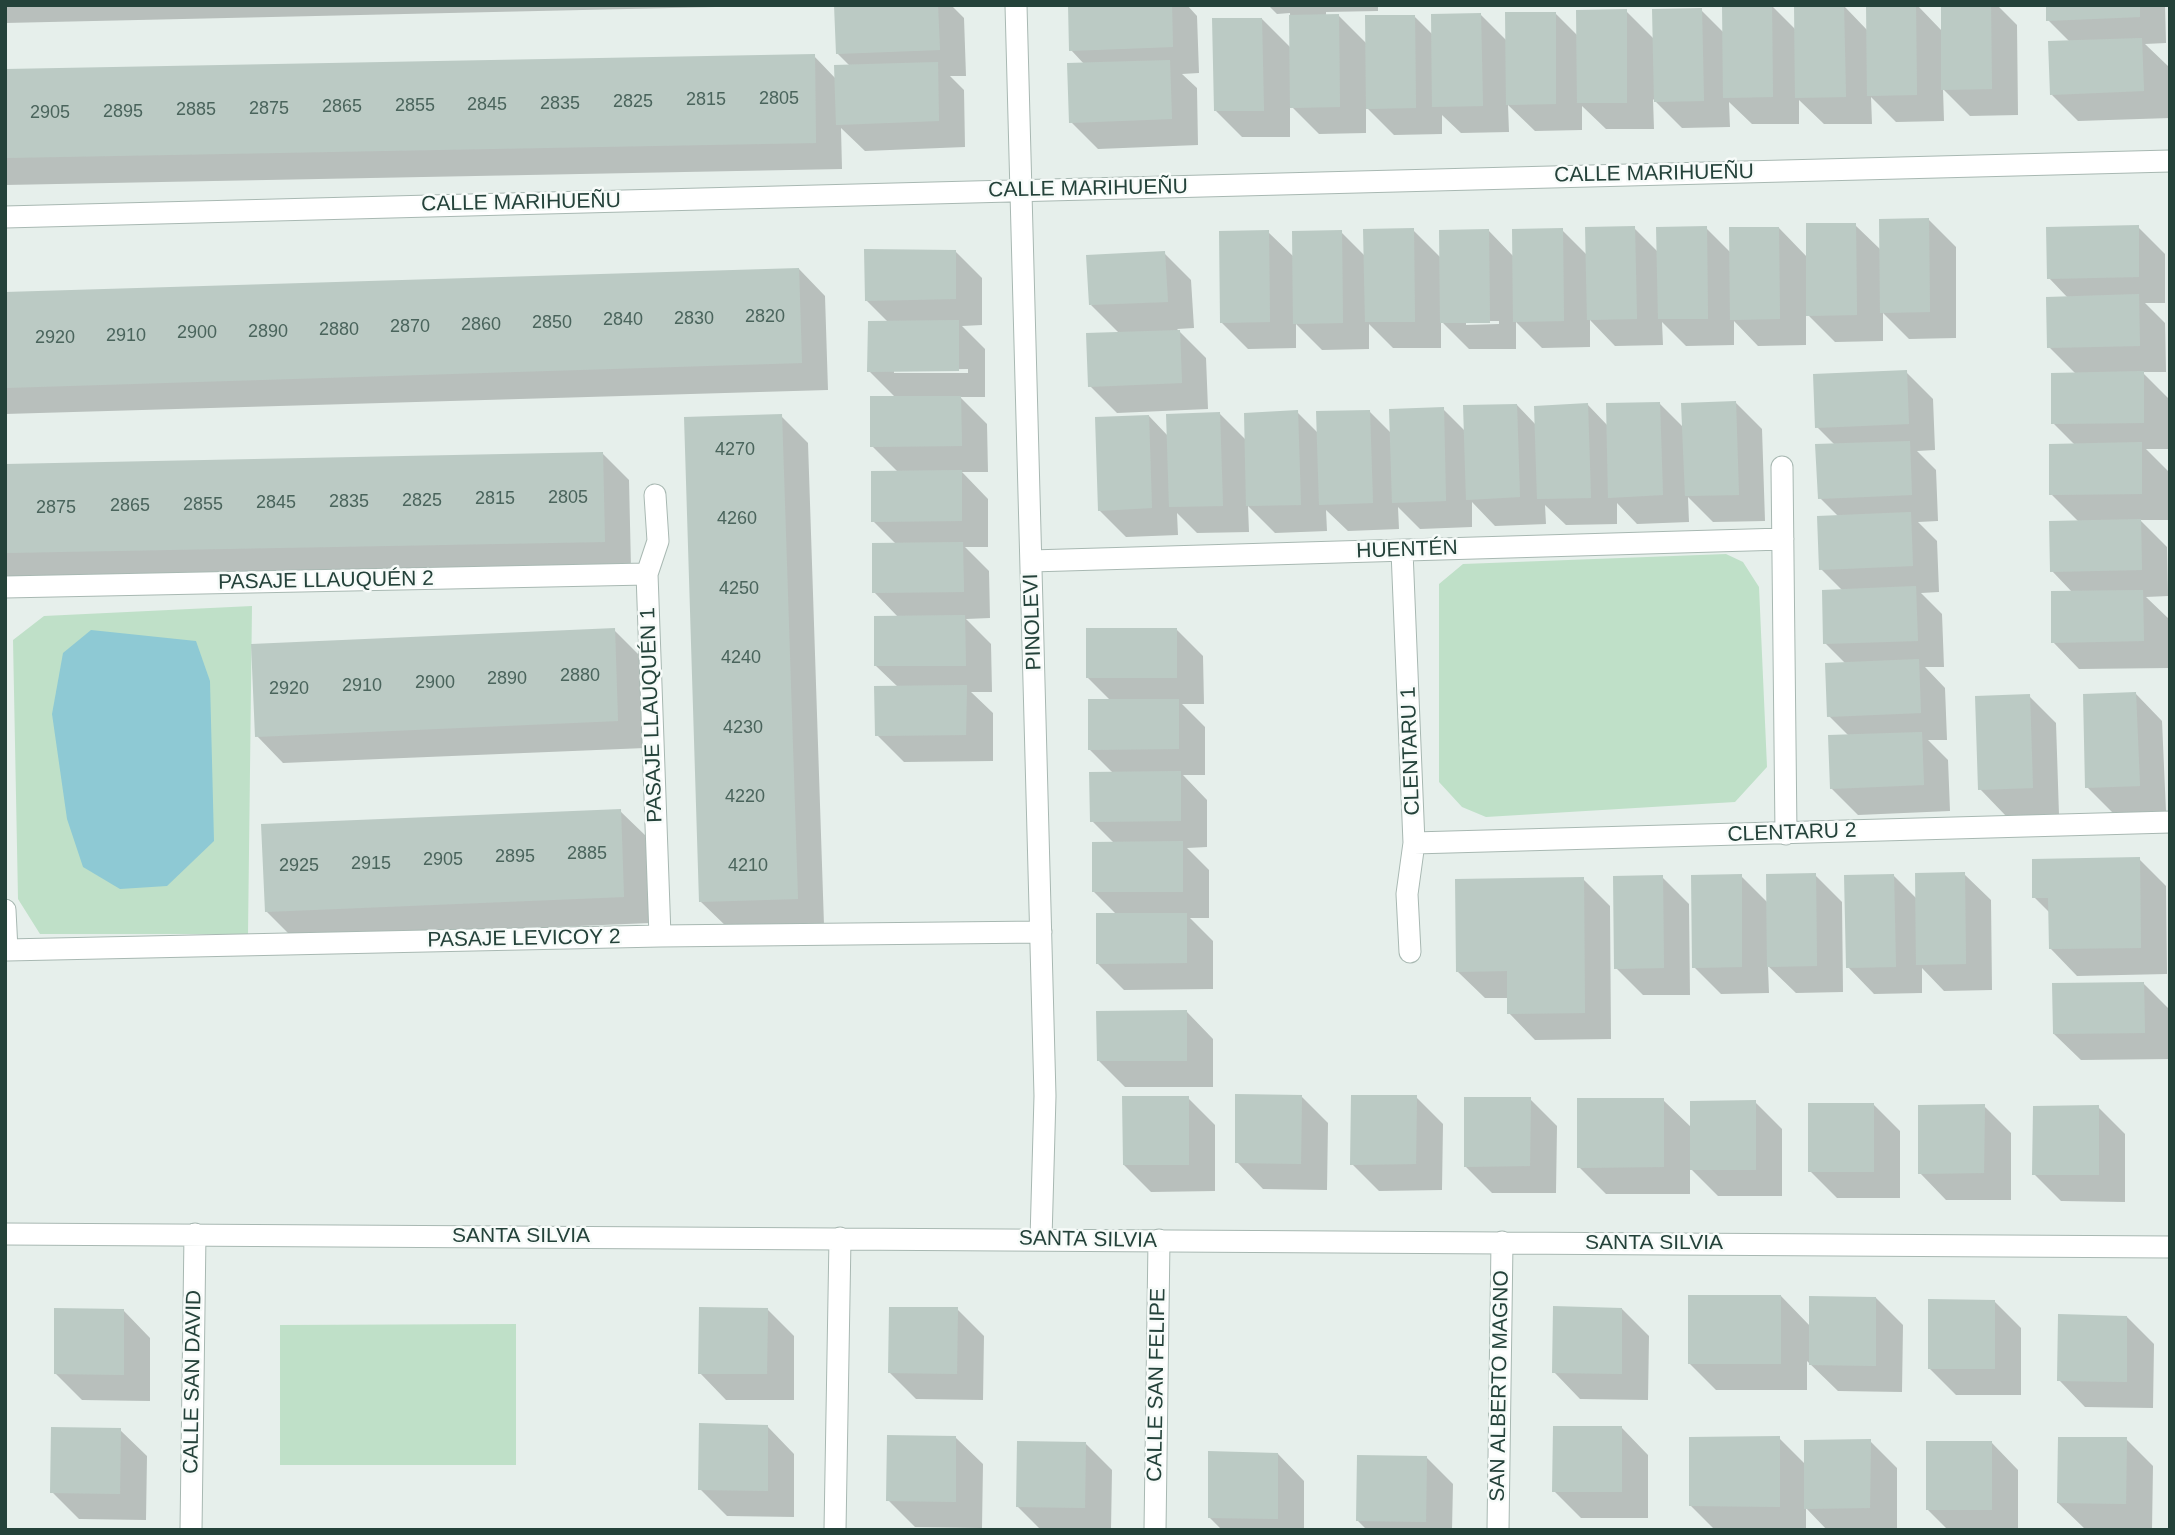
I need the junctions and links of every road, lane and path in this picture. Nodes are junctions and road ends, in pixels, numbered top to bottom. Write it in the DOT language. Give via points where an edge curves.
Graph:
graph roads {
  1 [pos="1016,5"];
  2 [pos="2170,161"];
  3 [pos="1022,191"];
  4 [pos="5,217"];
  5 [pos="1782,467"];
  6 [pos="655,495"];
  7 [pos="1783,539"];
  8 [pos="1402,551"];
  9 [pos="1031,561"];
  10 [pos="647,574"];
  11 [pos="5,587"];
  12 [pos="2170,822"];
  13 [pos="1786,834"];
  14 [pos="1415,843"];
  15 [pos="5,910"];
  16 [pos="1041,932"];
  17 [pos="660,936"];
  18 [pos="7,950"];
  19 [pos="1410,952"];
  20 [pos="5,1234"];
  21 [pos="195,1234"];
  22 [pos="839,1238"];
  23 [pos="1041,1239"];
  24 [pos="1159,1240"];
  25 [pos="1502,1242"];
  26 [pos="2170,1247"];
  27 [pos="191,1530"];
  28 [pos="835,1530"];
  29 [pos="1155,1530"];
  30 [pos="1498,1530"];
  1 -- 3 [label="street, PINOLEVI"];
  2 -- 3 [label="street, CALLE MARIHUEÑU"];
  3 -- 4 [label="street, CALLE MARIHUEÑU"];
  3 -- 9 [label="street, PINOLEVI"];
  5 -- 7 [label="street"];
  6 -- 10 [label="street, PASAJE LLAUQUÉN 1" via="658,541"];
  7 -- 8 [label="street, HUENTÉN"];
  7 -- 13 [label="street"];
  8 -- 9 [label="street, HUENTÉN"];
  8 -- 14 [label="street, CLENTARU 1"];
  9 -- 16 [label="street, PINOLEVI"];
  10 -- 11 [label="street, PASAJE LLAUQUÉN 2"];
  10 -- 17 [label="street, PASAJE LLAUQUÉN 1"];
  12 -- 13 [label="street, CLENTARU 2"];
  13 -- 14 [label="street, CLENTARU 2"];
  14 -- 19 [label="street, CLENTARU 1" via="1407,894"];
  15 -- 18 [label="street"];
  16 -- 17 [label="street, PASAJE LEVICOY 2"];
  16 -- 23 [label="street, PINOLEVI" via="1045,1151"];
  17 -- 18 [label="street, PASAJE LEVICOY 2"];
  20 -- 21 [label="street, SANTA SILVIA"];
  21 -- 22 [label="street, SANTA SILVIA"];
  21 -- 27 [label="street, CALLE SAN DAVID"];
  22 -- 23 [label="street, SANTA SILVIA"];
  22 -- 28 [label="street"];
  23 -- 24 [label="street, SANTA SILVIA"];
  24 -- 25 [label="street, SANTA SILVIA"];
  24 -- 29 [label="street, CALLE SAN FELIPE"];
  25 -- 26 [label="street, SANTA SILVIA"];
  25 -- 30 [label="street, SAN ALBERTO MAGNO"];
}
